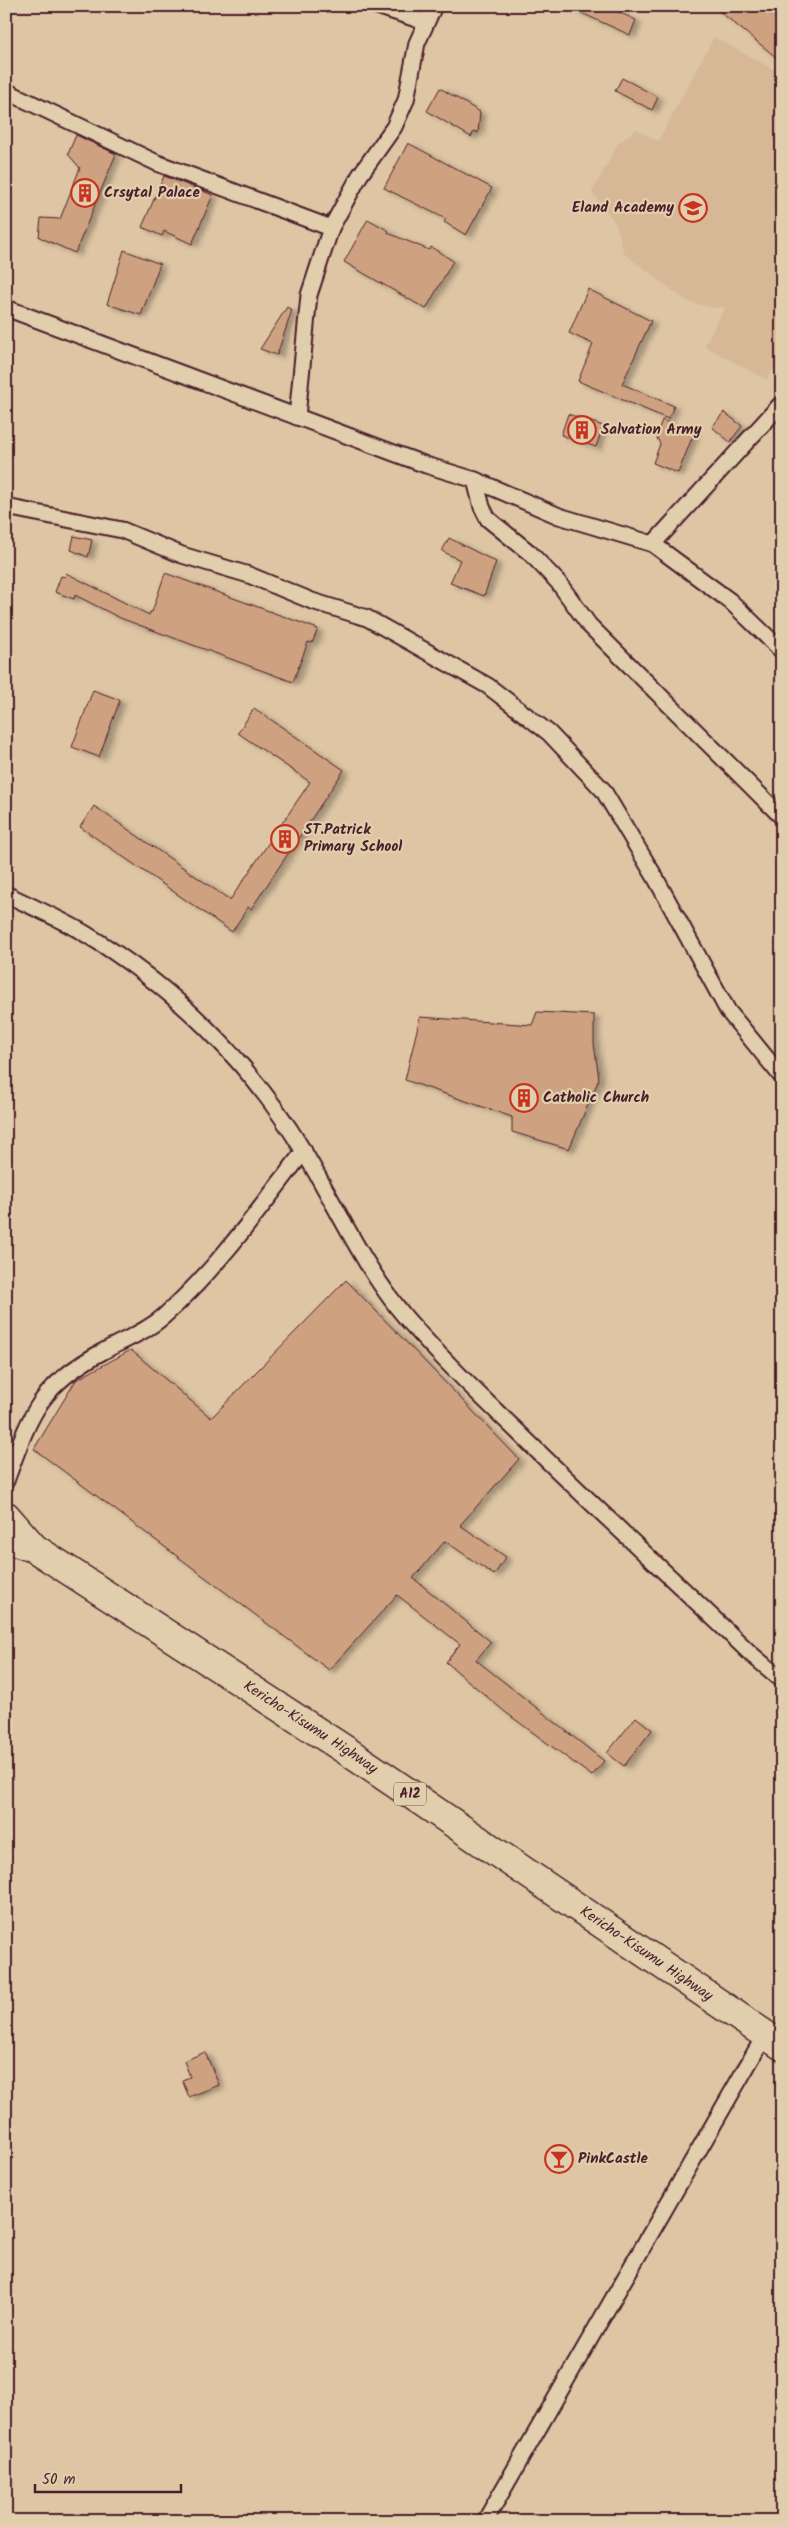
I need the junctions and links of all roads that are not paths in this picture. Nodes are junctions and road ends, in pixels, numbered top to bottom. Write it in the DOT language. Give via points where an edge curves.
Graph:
graph roads {
  1 [pos="377,6"];
  2 [pos="434,6"];
  3 [pos="425,22"];
  4 [pos="6,92"];
  5 [pos="331,228"];
  6 [pos="6,308"];
  7 [pos="782,403"];
  8 [pos="297,417"];
  9 [pos="475,480"];
  10 [pos="6,506"];
  11 [pos="653,544"];
  12 [pos="782,651"];
  13 [pos="782,817"];
  14 [pos="6,894"];
  15 [pos="782,1077"];
  16 [pos="304,1151"];
  17 [pos="6,1481"];
  18 [pos="6,1516"];
  19 [pos="6,1540"];
  20 [pos="34,1548"];
  21 [pos="782,1680"];
  22 [pos="773,2040"];
  23 [pos="485,2521"];
  1 -- 3 [label="street"];
  2 -- 3 [label="street"];
  3 -- 5 [label="street" via="417,43 406,100 398,118 342,204"];
  4 -- 5 [label="street" via="157,163"];
  5 -- 8 [label="street" via="309,295"];
  6 -- 8 [label="street"];
  7 -- 11 [label="street"];
  8 -- 9 [label="street"];
  9 -- 11 [label="street" via="559,516"];
  9 -- 13 [label="street" via="488,518 530,553 558,582 589,625"];
  10 -- 15 [label="street" via="122,530 182,555 249,575 312,601 367,618 488,686 549,733 603,790 655,876 728,1011"];
  11 -- 12 [label="street" via="730,600"];
  14 -- 16 [label="street" via="83,932 148,976 223,1044 253,1077"];
  16 -- 17 [label="street" via="194,1289 149,1329 80,1363 46,1392 32,1413"];
  16 -- 21 [label="street" via="351,1237 405,1316 472,1388 558,1472"];
  18 -- 20 [label="highway, Kericho-Kisumu Highway / A12"];
  19 -- 20 [label="highway, Kericho-Kisumu Highway / A12"];
  20 -- 22 [label="highway, Kericho-Kisumu Highway / A12" via="347,1751"];
  22 -- 23 [label="street" via="649,2240"];
}
